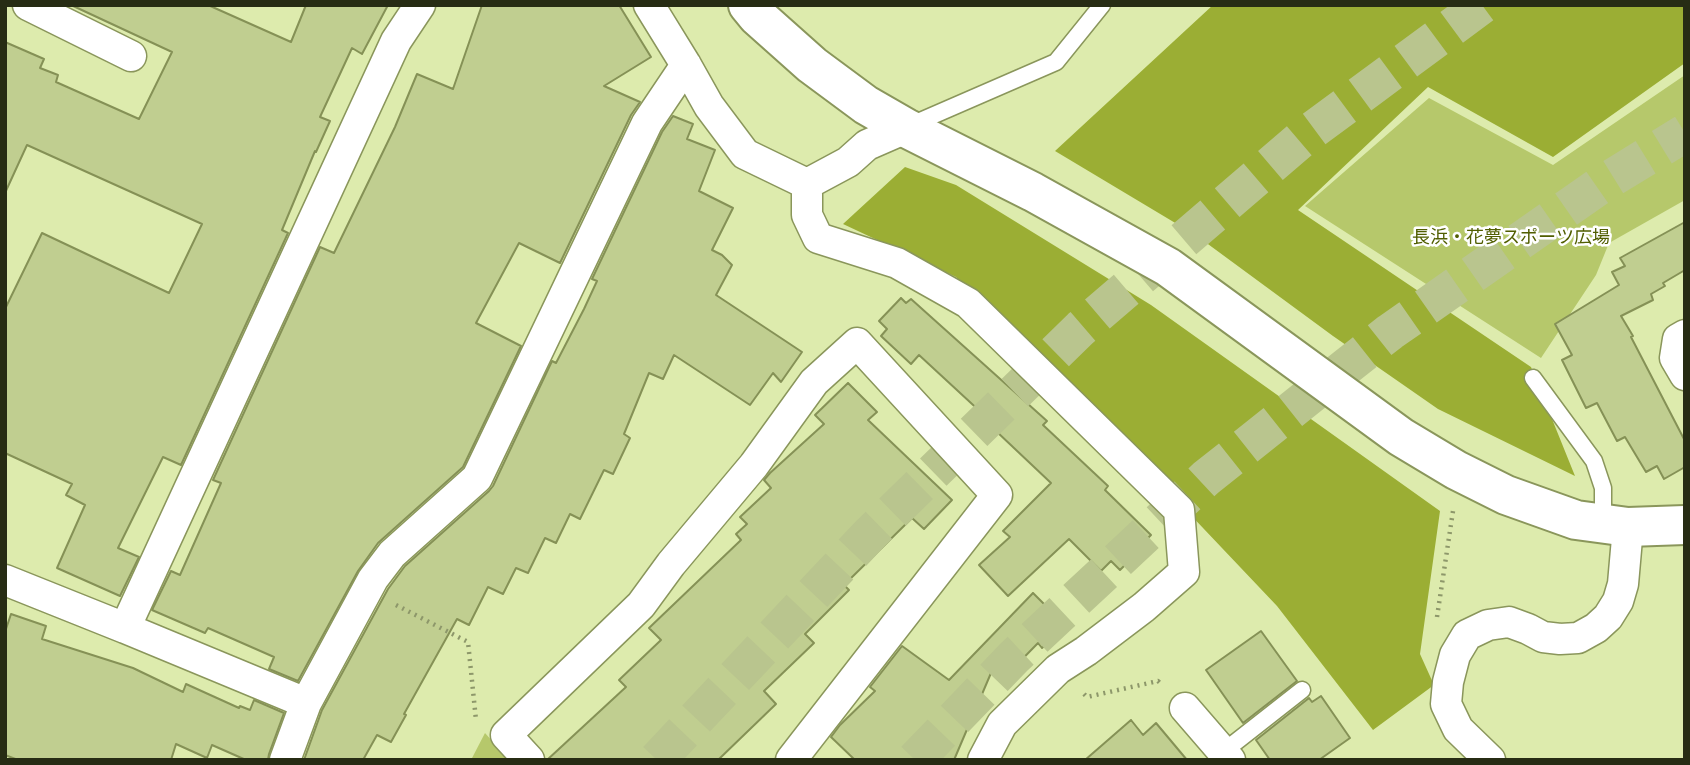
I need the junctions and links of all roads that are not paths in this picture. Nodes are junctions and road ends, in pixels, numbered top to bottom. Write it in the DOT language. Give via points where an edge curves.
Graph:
graph roads {
  1 [pos="28,5"];
  2 [pos="420,5"];
  3 [pos="649,5"];
  4 [pos="748,5"];
  5 [pos="1102,5"];
  6 [pos="131,56"];
  7 [pos="686,65"];
  8 [pos="906,128"];
  9 [pos="807,184"];
  10 [pos="1685,335"];
  11 [pos="1685,375"];
  12 [pos="1533,378"];
  13 [pos="1615,525"];
  14 [pos="1685,525"];
  15 [pos="5,580"];
  16 [pos="125,628"];
  17 [pos="1302,690"];
  18 [pos="306,703"];
  19 [pos="1185,708"];
  20 [pos="1227,756"];
  21 [pos="285,760"];
  22 [pos="529,760"];
  23 [pos="791,760"];
  24 [pos="983,760"];
  25 [pos="1490,760"];
  1 -- 6 [label="street"];
  2 -- 16 [label="street" via="396,41"];
  3 -- 7 [label="street"];
  4 -- 8 [label="street" via="812,65"];
  5 -- 8 [label="lane" via="1056,62"];
  7 -- 9 [label="street" via="745,154"];
  7 -- 18 [label="street" via="647,123 477,478 392,554 366,591"];
  8 -- 9 [label="street" via="867,145 848,162"];
  8 -- 13 [label="street" via="1168,267 1401,437 1456,470 1506,495 1576,520"];
  9 -- 24 [label="street" via="807,215 818,238 897,263 968,303 1179,510 1184,572 1058,669 1002,724"];
  10 -- 11 [label="street" via="1678,339 1675,358"];
  12 -- 13 [label="lane" via="1594,461"];
  13 -- 14 [label="street"];
  13 -- 25 [label="street" via="1623,584 1618,601 1596,628 1578,638 1560,639 1509,622 1488,625 1467,635 1455,655 1447,705 1458,729"];
  15 -- 16 [label="street"];
  16 -- 18 [label="street"];
  17 -- 20 [label="lane"];
  18 -- 21 [label="street"];
  19 -- 20 [label="street"];
  22 -- 23 [label="street" via="506,735 641,605 814,382 857,343 997,495"];
}
